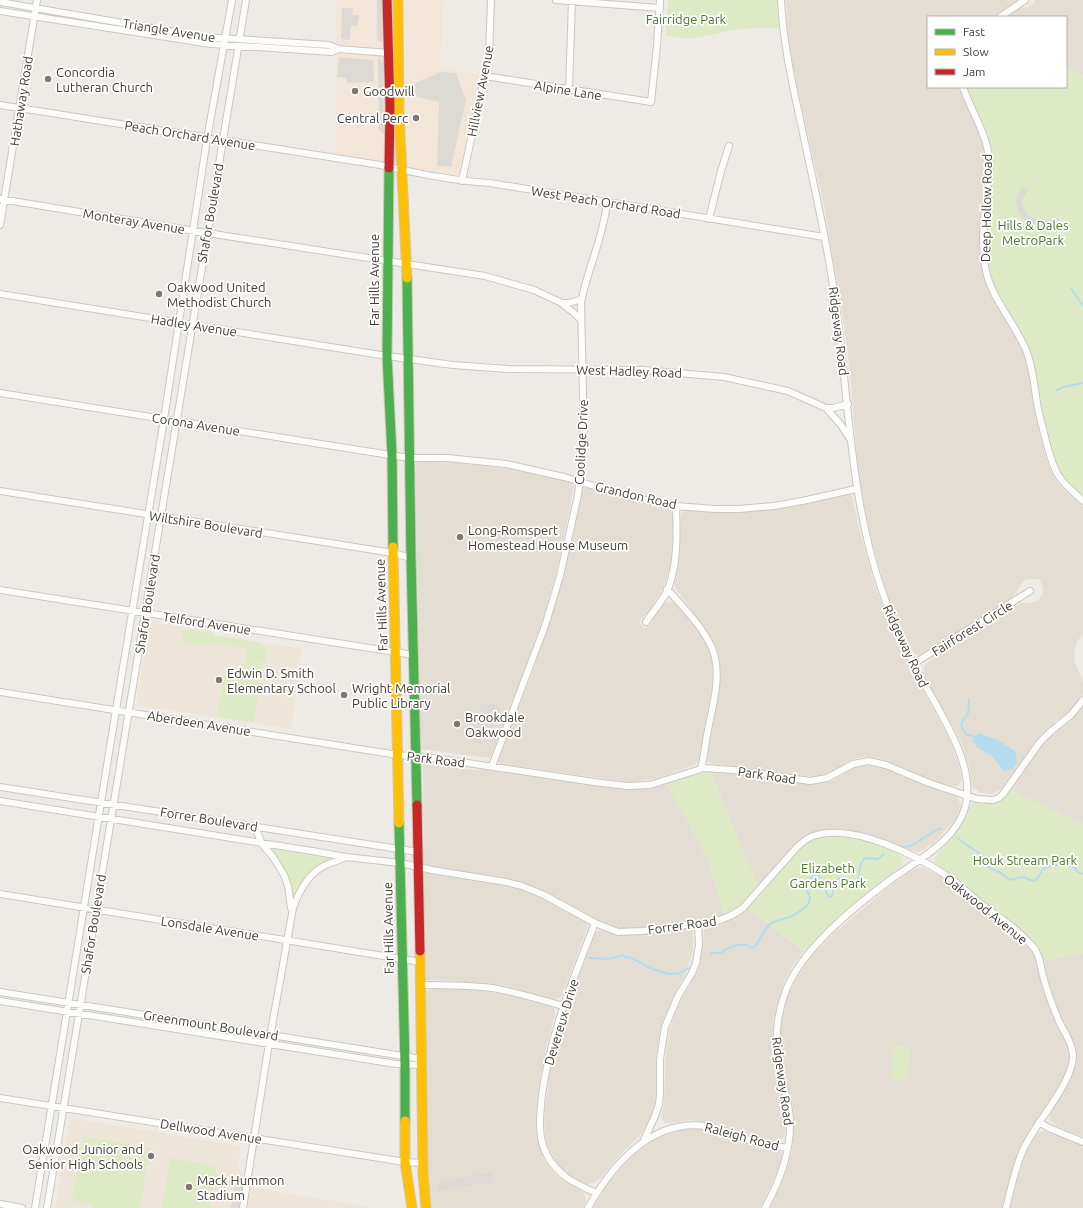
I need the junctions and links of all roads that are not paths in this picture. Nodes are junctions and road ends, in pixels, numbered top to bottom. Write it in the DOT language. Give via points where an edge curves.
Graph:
graph roads {
  1 [pos="37,0"];
  2 [pos="232,0"];
  3 [pos="246,0"];
  4 [pos="387,0"];
  5 [pos="398,0"];
  6 [pos="491,0"];
  7 [pos="556,0"];
  8 [pos="660,0"];
  9 [pos="781,0"];
  10 [pos="1025,0"];
  11 [pos="572,1"];
  12 [pos="0,2"];
  13 [pos="36,8"];
  14 [pos="660,8"];
  15 [pos="0,11"];
  16 [pos="34,16"];
  17 [pos="1001,16"];
  18 [pos="133,25"];
  19 [pos="132,32"];
  20 [pos="225,38"];
  21 [pos="240,39"];
  22 [pos="224,46"];
  23 [pos="238,46"];
  24 [pos="338,49"];
  25 [pos="389,53"];
  26 [pos="485,76"];
  27 [pos="963,88"];
  28 [pos="569,90"];
  29 [pos="0,105"];
  30 [pos="19,108"];
  31 [pos="208,138"];
  32 [pos="223,140"];
  33 [pos="729,146"];
  34 [pos="384,166"];
  35 [pos="402,170"];
  36 [pos="462,181"];
  37 [pos="2,199"];
  38 [pos="607,203"];
  39 [pos="709,219"];
  40 [pos="0,225"];
  41 [pos="193,230"];
  42 [pos="207,233"];
  43 [pos="824,237"];
  44 [pos="387,261"];
  45 [pos="406,264"];
  46 [pos="0,294"];
  47 [pos="582,299"];
  48 [pos="560,302"];
  49 [pos="581,320"];
  50 [pos="179,323"];
  51 [pos="192,324"];
  52 [pos="387,356"];
  53 [pos="407,359"];
  54 [pos="582,369"];
  55 [pos="0,393"];
  56 [pos="848,404"];
  57 [pos="826,408"];
  58 [pos="164,419"];
  59 [pos="176,421"];
  60 [pos="851,440"];
  61 [pos="392,455"];
  62 [pos="409,458"];
  63 [pos="580,481"];
  64 [pos="856,489"];
  65 [pos="0,491"];
  66 [pos="1083,501"];
  67 [pos="676,506"];
  68 [pos="148,515"];
  69 [pos="161,517"];
  70 [pos="393,553"];
  71 [pos="411,558"];
  72 [pos="667,589"];
  73 [pos="0,590"];
  74 [pos="1030,591"];
  75 [pos="131,610"];
  76 [pos="144,612"];
  77 [pos="646,622"];
  78 [pos="396,652"];
  79 [pos="414,655"];
  80 [pos="913,664"];
  81 [pos="0,692"];
  82 [pos="1083,700"];
  83 [pos="116,710"];
  84 [pos="129,712"];
  85 [pos="398,755"];
  86 [pos="416,756"];
  87 [pos="492,766"];
  88 [pos="701,768"];
  89 [pos="0,787"];
  90 [pos="967,795"];
  91 [pos="0,800"];
  92 [pos="100,802"];
  93 [pos="113,804"];
  94 [pos="98,816"];
  95 [pos="110,818"];
  96 [pos="255,827"];
  97 [pos="262,844"];
  98 [pos="400,850"];
  99 [pos="418,852"];
  100 [pos="346,857"];
  101 [pos="920,860"];
  102 [pos="400,864"];
  103 [pos="418,867"];
  104 [pos="0,894"];
  105 [pos="83,908"];
  106 [pos="95,910"];
  107 [pos="291,914"];
  108 [pos="595,923"];
  109 [pos="698,923"];
  110 [pos="287,940"];
  111 [pos="402,959"];
  112 [pos="421,962"];
  113 [pos="421,986"];
  114 [pos="0,992"];
  115 [pos="0,1002"];
  116 [pos="68,1002"];
  117 [pos="80,1004"];
  118 [pos="563,1006"];
  119 [pos="67,1012"];
  120 [pos="78,1013"];
  121 [pos="270,1035"];
  122 [pos="269,1043"];
  123 [pos="405,1061"];
  124 [pos="422,1062"];
  125 [pos="0,1098"];
  126 [pos="51,1106"];
  127 [pos="63,1108"];
  128 [pos="1039,1122"];
  129 [pos="254,1137"];
  130 [pos="643,1142"];
  131 [pos="1083,1142"];
  132 [pos="788,1148"];
  133 [pos="405,1162"];
  134 [pos="423,1163"];
  135 [pos="596,1193"];
  136 [pos="0,1204"];
  137 [pos="22,1208"];
  138 [pos="35,1208"];
  139 [pos="47,1208"];
  140 [pos="243,1208"];
  141 [pos="412,1208"];
  142 [pos="426,1208"];
  143 [pos="588,1208"];
  144 [pos="765,1208"];
  145 [pos="1006,1208"];
  1 -- 13 [label="street, Hathaway Road"];
  2 -- 20 [label="street, Shafor Boulevard"];
  3 -- 21 [label="street, Shafor Boulevard"];
  4 -- 25 [label="main road, Far Hills Avenue"];
  5 -- 35 [label="main road"];
  6 -- 26 [label="street, Hillview Avenue" via="490,41"];
  7 -- 11 [label="street"];
  8 -- 14 [label="street"];
  9 -- 43 [label="street, Ridgeway Road" via="787,59"];
  10 -- 17 [label="street"];
  11 -- 14 [label="street"];
  11 -- 28 [label="street"];
  12 -- 13 [label="street, Triangle Avenue"];
  13 -- 16 [label="street, Hathaway Road"];
  13 -- 18 [label="street, Triangle Avenue"];
  14 -- 28 [label="street, Alpine Lane" via="651,102"];
  15 -- 16 [label="street, Triangle Avenue"];
  16 -- 19 [label="street, Triangle Avenue"];
  16 -- 30 [label="street, Hathaway Road"];
  18 -- 19 [label="street"];
  18 -- 20 [label="street, Triangle Avenue"];
  19 -- 22 [label="street, Triangle Avenue"];
  20 -- 21 [label="street, Triangle Avenue"];
  20 -- 22 [label="street, Shafor Boulevard"];
  21 -- 23 [label="street, Shafor Boulevard"];
  21 -- 24 [label="street, Triangle Avenue" via="330,45"];
  22 -- 23 [label="street, Triangle Avenue"];
  22 -- 31 [label="street, Shafor Boulevard"];
  23 -- 24 [label="street, Triangle Avenue" via="332,52"];
  23 -- 32 [label="street, Shafor Boulevard"];
  24 -- 25 [label="street, Triangle Avenue"];
  25 -- 34 [label="main road, Far Hills Avenue" via="390,107"];
  26 -- 28 [label="street, Alpine Lane"];
  26 -- 36 [label="street, Hillview Avenue"];
  27 -- 66 [label="street, Deep Hollow Road" via="984,135 989,158 983,243 988,280 1026,351 1048,451 1055,468 1061,479"];
  29 -- 30 [label="street, Peach Orchard Avenue"];
  30 -- 31 [label="street, Peach Orchard Avenue"];
  30 -- 37 [label="street, Hathaway Road"];
  31 -- 32 [label="street, Peach Orchard Avenue"];
  31 -- 41 [label="street, Shafor Boulevard"];
  32 -- 34 [label="street, Peach Orchard Avenue"];
  32 -- 42 [label="street, Shafor Boulevard"];
  33 -- 39 [label="street"];
  34 -- 35 [label="street, West Peach Orchard Road"];
  34 -- 44 [label="main road, Far Hills Avenue"];
  35 -- 36 [label="street, West Peach Orchard Road"];
  35 -- 45 [label="main road"];
  36 -- 38 [label="street, West Peach Orchard Road" via="490,183"];
  37 -- 40 [label="street, Hathaway Road"];
  37 -- 41 [label="street, Monteray Avenue"];
  38 -- 39 [label="street, West Peach Orchard Road"];
  38 -- 47 [label="street, Coolidge Drive" via="601,238"];
  39 -- 43 [label="street, West Peach Orchard Road"];
  41 -- 42 [label="street, Monteray Avenue"];
  41 -- 50 [label="street, Shafor Boulevard"];
  42 -- 44 [label="street, Monteray Avenue"];
  42 -- 51 [label="street, Shafor Boulevard"];
  43 -- 56 [label="street, Ridgeway Road" via="839,322"];
  44 -- 45 [label="street, Monteray Avenue"];
  44 -- 52 [label="main road, Far Hills Avenue"];
  45 -- 48 [label="street, Monteray Avenue" via="503,280"];
  45 -- 53 [label="main road"];
  46 -- 50 [label="street, Hadley Avenue"];
  47 -- 48 [label="street" via="569,303"];
  47 -- 49 [label="street, Coolidge Drive"];
  48 -- 49 [label="street, Monteray Avenue"];
  49 -- 54 [label="street, Coolidge Drive"];
  50 -- 51 [label="street, Hadley Avenue"];
  50 -- 58 [label="street, Shafor Boulevard"];
  51 -- 52 [label="street, Hadley Avenue"];
  51 -- 59 [label="street, Shafor Boulevard"];
  52 -- 53 [label="street, West Hadley Road"];
  52 -- 61 [label="main road, Far Hills Avenue"];
  53 -- 54 [label="street, West Hadley Road" via="490,368"];
  53 -- 62 [label="main road"];
  54 -- 57 [label="street, West Hadley Road" via="650,370 724,377 788,391"];
  54 -- 63 [label="street, Coolidge Drive" via="584,440"];
  55 -- 58 [label="street, Corona Avenue"];
  56 -- 57 [label="street"];
  56 -- 60 [label="street, Ridgeway Road"];
  57 -- 60 [label="street, West Hadley Road"];
  58 -- 59 [label="street, Corona Avenue"];
  58 -- 68 [label="street, Shafor Boulevard"];
  59 -- 61 [label="street, Corona Avenue"];
  59 -- 69 [label="street, Shafor Boulevard"];
  60 -- 64 [label="street, Ridgeway Road"];
  61 -- 62 [label="street, Grandon Road"];
  61 -- 70 [label="main road, Far Hills Avenue"];
  62 -- 63 [label="street, Grandon Road" via="448,458 506,464"];
  62 -- 71 [label="main road"];
  63 -- 67 [label="street, Grandon Road" via="631,497"];
  63 -- 87 [label="street, Coolidge Drive" via="560,576 545,626"];
  64 -- 67 [label="street, Grandon Road" via="763,507 715,509"];
  64 -- 80 [label="street, Ridgeway Road" via="880,586"];
  65 -- 68 [label="street, Wiltshire Boulevard"];
  67 -- 72 [label="street" via="675,556"];
  68 -- 69 [label="street, Wiltshire Boulevard"];
  68 -- 75 [label="street, Shafor Boulevard"];
  69 -- 70 [label="street, Wiltshire Boulevard"];
  69 -- 76 [label="street, Shafor Boulevard"];
  70 -- 71 [label="street, Wiltshire Boulevard"];
  70 -- 78 [label="main road, Far Hills Avenue"];
  71 -- 79 [label="main road"];
  72 -- 77 [label="street"];
  72 -- 88 [label="street" via="707,638 715,656 715,692"];
  73 -- 75 [label="street, Telford Avenue"];
  74 -- 80 [label="street, Fairforest Circle"];
  75 -- 76 [label="street, Telford Avenue"];
  75 -- 83 [label="street, Shafor Boulevard"];
  76 -- 78 [label="street, Telford Avenue"];
  76 -- 84 [label="street, Shafor Boulevard"];
  78 -- 79 [label="street, Telford Avenue"];
  78 -- 85 [label="main road, Far Hills Avenue"];
  79 -- 86 [label="main road"];
  80 -- 90 [label="street, Ridgeway Road" via="952,734 964,766"];
  81 -- 83 [label="street, Aberdeen Avenue"];
  82 -- 90 [label="street, Park Road" via="1071,715 1040,742 1014,782 999,798 988,801"];
  83 -- 84 [label="street, Aberdeen Avenue"];
  83 -- 92 [label="street, Shafor Boulevard"];
  84 -- 85 [label="street, Aberdeen Avenue"];
  84 -- 93 [label="street, Shafor Boulevard"];
  85 -- 86 [label="street, Park Road"];
  85 -- 98 [label="main road, Far Hills Avenue"];
  86 -- 87 [label="street, Park Road"];
  86 -- 99 [label="main road"];
  87 -- 88 [label="street, Park Road" via="628,786 650,785"];
  88 -- 90 [label="street, Park Road" via="810,781 827,778 853,764 869,761"];
  89 -- 92 [label="street, Forrer Boulevard"];
  90 -- 101 [label="street, Ridgeway Road" via="963,814 954,829"];
  91 -- 94 [label="street, Forrer Boulevard"];
  92 -- 93 [label="street, Forrer Boulevard"];
  92 -- 94 [label="street, Shafor Boulevard"];
  93 -- 95 [label="street, Shafor Boulevard"];
  93 -- 96 [label="street, Forrer Boulevard"];
  94 -- 95 [label="street, Forrer Boulevard"];
  94 -- 105 [label="street, Shafor Boulevard"];
  95 -- 97 [label="street, Forrer Boulevard"];
  95 -- 106 [label="street, Shafor Boulevard"];
  96 -- 97 [label="street"];
  96 -- 98 [label="street, Forrer Boulevard"];
  97 -- 100 [label="street, Forrer Boulevard"];
  97 -- 107 [label="street" via="284,874 291,900"];
  98 -- 99 [label="street, Forrer Boulevard"];
  98 -- 102 [label="main road, Far Hills Avenue"];
  99 -- 103 [label="main road"];
  100 -- 102 [label="street, Forrer Boulevard"];
  100 -- 107 [label="street" via="328,864 312,875 300,892"];
  101 -- 109 [label="street, Forrer Road" via="870,838 830,833 813,836 798,846 743,908 725,919"];
  101 -- 128 [label="street, Oakwood Avenue" via="955,882 1018,930 1039,956 1052,1004 1071,1043 1073,1055 1069,1075"];
  101 -- 132 [label="street, Ridgeway Road" via="888,881 847,915 811,951 794,973 788,986 778,1015 776,1039 789,1113"];
  102 -- 103 [label="street"];
  102 -- 111 [label="main road, Far Hills Avenue"];
  103 -- 108 [label="street, Forrer Road" via="522,886"];
  103 -- 112 [label="main road"];
  104 -- 105 [label="street, Lonsdale Avenue"];
  105 -- 106 [label="street, Lonsdale Avenue"];
  105 -- 116 [label="street, Shafor Boulevard"];
  106 -- 110 [label="street, Lonsdale Avenue"];
  106 -- 117 [label="street, Shafor Boulevard"];
  107 -- 110 [label="street"];
  108 -- 109 [label="street, Forrer Road" via="610,930 627,932"];
  108 -- 118 [label="street, Devereux Drive"];
  109 -- 130 [label="street" via="699,945 696,963 665,1027 660,1059 659,1104"];
  110 -- 111 [label="street, Lonsdale Avenue"];
  110 -- 121 [label="street"];
  111 -- 112 [label="street, Lonsdale Avenue"];
  111 -- 123 [label="main road, Far Hills Avenue"];
  112 -- 113 [label="main road"];
  113 -- 118 [label="street" via="492,988"];
  113 -- 124 [label="main road"];
  114 -- 116 [label="street, Greenmount Boulevard"];
  115 -- 119 [label="street, Greenmount Boulevard"];
  116 -- 117 [label="street, Greenmount Boulevard"];
  116 -- 119 [label="street, Shafor Boulevard"];
  117 -- 120 [label="street, Shafor Boulevard"];
  117 -- 121 [label="street, Greenmount Boulevard"];
  118 -- 135 [label="street, Devereux Drive" via="544,1077 540,1134 546,1153 557,1170 576,1184"];
  119 -- 120 [label="street, Greenmount Boulevard"];
  119 -- 126 [label="street, Shafor Boulevard"];
  120 -- 122 [label="street, Greenmount Boulevard"];
  120 -- 127 [label="street, Shafor Boulevard"];
  121 -- 122 [label="street"];
  121 -- 123 [label="street, Greenmount Boulevard"];
  122 -- 123 [label="street, Greenmount Boulevard"];
  122 -- 129 [label="street"];
  123 -- 124 [label="street, Greenmount Boulevard"];
  123 -- 133 [label="main road, Far Hills Avenue"];
  124 -- 134 [label="main road"];
  125 -- 126 [label="street, Dellwood Avenue"];
  126 -- 127 [label="street, Dellwood Avenue"];
  126 -- 138 [label="street, Shafor Boulevard"];
  127 -- 129 [label="street, Dellwood Avenue"];
  127 -- 139 [label="street, Shafor Boulevard"];
  128 -- 131 [label="street"];
  128 -- 145 [label="street, Oakwood Avenue" via="1022,1151"];
  129 -- 133 [label="street, Dellwood Avenue"];
  129 -- 140 [label="street"];
  130 -- 132 [label="street, Raleigh Road" via="664,1130 697,1125 748,1140"];
  130 -- 135 [label="street, Raleigh Road" via="609,1174"];
  132 -- 144 [label="street, Ridgeway Road" via="780,1177"];
  133 -- 134 [label="street, Dellwood Avenue"];
  133 -- 141 [label="main road, Far Hills Avenue"];
  134 -- 142 [label="main road"];
  135 -- 143 [label="street, Raleigh Road"];
  136 -- 137 [label="street"];
}
